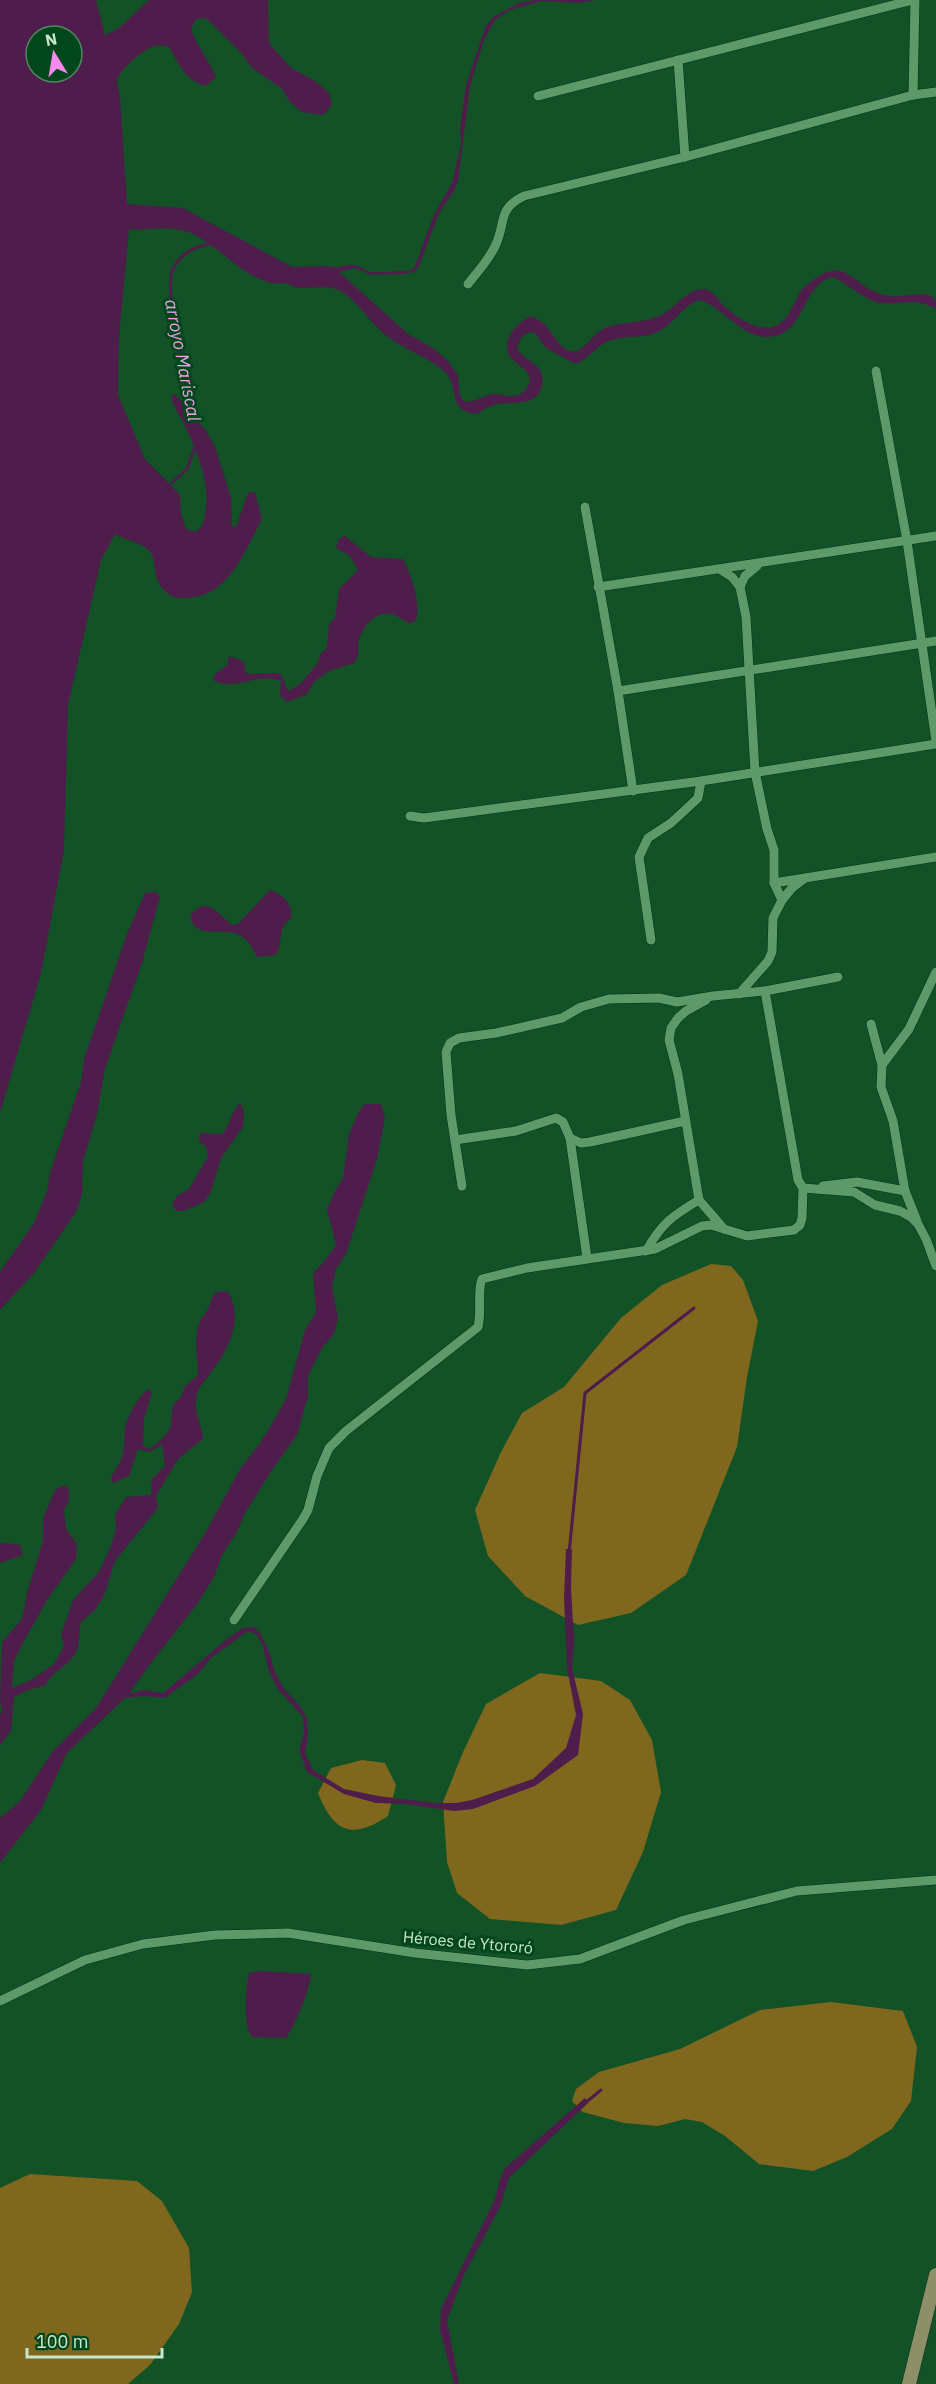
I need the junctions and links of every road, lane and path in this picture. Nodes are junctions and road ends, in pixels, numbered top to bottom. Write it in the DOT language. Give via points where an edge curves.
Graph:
graph roads {
  1 [pos="914,0"];
  2 [pos="678,60"];
  3 [pos="936,92"];
  4 [pos="913,95"];
  5 [pos="538,96"];
  6 [pos="685,157"];
  7 [pos="468,284"];
  8 [pos="876,371"];
  9 [pos="585,507"];
  10 [pos="936,536"];
  11 [pos="907,541"];
  12 [pos="759,564"];
  13 [pos="721,570"];
  14 [pos="598,587"];
  15 [pos="740,587"];
  16 [pos="936,641"];
  17 [pos="923,643"];
  18 [pos="750,670"];
  19 [pos="618,692"];
  20 [pos="936,742"];
  21 [pos="755,772"];
  22 [pos="701,781"];
  23 [pos="633,791"];
  24 [pos="410,816"];
  25 [pos="936,857"];
  26 [pos="805,878"];
  27 [pos="774,883"];
  28 [pos="782,900"];
  29 [pos="651,940"];
  30 [pos="936,972"];
  31 [pos="838,977"];
  32 [pos="765,991"];
  33 [pos="739,994"];
  34 [pos="713,996"];
  35 [pos="871,1024"];
  36 [pos="882,1065"];
  37 [pos="685,1121"];
  38 [pos="570,1137"];
  39 [pos="455,1140"];
  40 [pos="462,1186"];
  41 [pos="803,1188"];
  42 [pos="905,1191"];
  43 [pos="699,1200"];
  44 [pos="918,1224"];
  45 [pos="726,1230"];
  46 [pos="646,1251"];
  47 [pos="587,1258"];
  48 [pos="936,1266"];
  49 [pos="234,1620"];
  50 [pos="936,1880"];
  51 [pos="0,2001"];
  52 [pos="936,2275"];
  53 [pos="909,2384"];
  1 -- 2 [label="street"];
  1 -- 4 [label="street"];
  2 -- 5 [label="street"];
  2 -- 6 [label="street"];
  3 -- 4 [label="street"];
  4 -- 6 [label="street"];
  6 -- 7 [label="street" via="515,200 502,218 495,248"];
  8 -- 11 [label="street"];
  9 -- 14 [label="street"];
  10 -- 11 [label="street"];
  11 -- 12 [label="street"];
  11 -- 17 [label="street"];
  12 -- 13 [label="street"];
  12 -- 15 [label="street" via="745,576"];
  13 -- 14 [label="street"];
  13 -- 15 [label="street"];
  14 -- 19 [label="street"];
  15 -- 18 [label="street"];
  16 -- 17 [label="street"];
  17 -- 18 [label="street"];
  17 -- 20 [label="street"];
  18 -- 19 [label="street"];
  18 -- 21 [label="street"];
  19 -- 23 [label="street"];
  20 -- 21 [label="street"];
  21 -- 22 [label="street"];
  21 -- 27 [label="street" via="774,850"];
  22 -- 23 [label="street"];
  22 -- 29 [label="street" via="698,798 648,838 639,857"];
  23 -- 24 [label="street" via="424,818"];
  25 -- 26 [label="street"];
  26 -- 27 [label="street"];
  26 -- 28 [label="street"];
  27 -- 28 [label="street"];
  28 -- 33 [label="street" via="772,918 772,952 768,961"];
  30 -- 36 [label="street" via="909,1029"];
  31 -- 32 [label="street"];
  32 -- 33 [label="street"];
  32 -- 41 [label="street" via="798,1180"];
  33 -- 34 [label="street"];
  34 -- 37 [label="street" via="686,1011 671,1028 669,1040"];
  34 -- 39 [label="street" via="677,1002 658,998 595,1001 562,1018 450,1043 446,1052"];
  35 -- 36 [label="street"];
  36 -- 42 [label="street" via="881,1088 893,1121"];
  37 -- 38 [label="street" via="590,1142 581,1143"];
  37 -- 43 [label="street"];
  38 -- 39 [label="street" via="563,1122 556,1118 516,1131"];
  38 -- 47 [label="street"];
  39 -- 40 [label="street"];
  41 -- 42 [label="street" via="857,1182"];
  41 -- 44 [label="street" via="854,1191 875,1205 900,1211"];
  41 -- 45 [label="street" via="802,1218 794,1230 754,1236"];
  42 -- 44 [label="street"];
  43 -- 45 [label="street"];
  43 -- 46 [label="street" via="668,1220"];
  44 -- 48 [label="street"];
  45 -- 46 [label="street" via="702,1226"];
  46 -- 47 [label="street"];
  47 -- 49 [label="street" via="482,1279 478,1327 329,1448 308,1510"];
  50 -- 51 [label="street, Héroes de Ytororó" via="797,1891 684,1920 580,1959 527,1965 288,1933 215,1935 143,1944 85,1960"];
  52 -- 53 [label="main road"];
}
